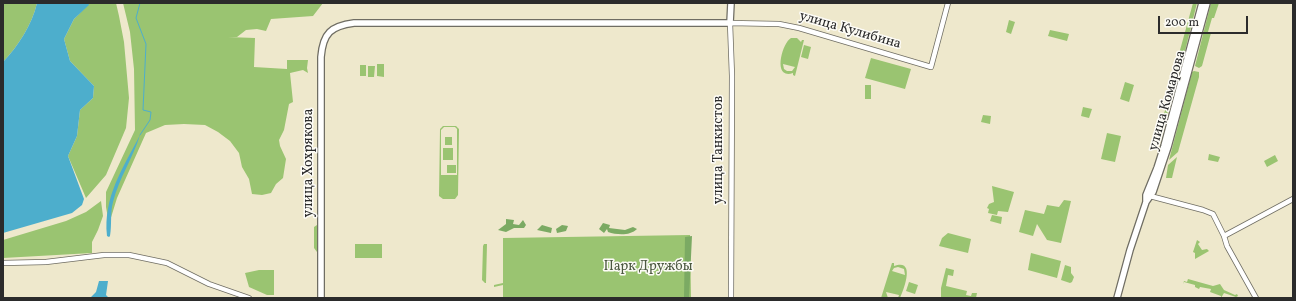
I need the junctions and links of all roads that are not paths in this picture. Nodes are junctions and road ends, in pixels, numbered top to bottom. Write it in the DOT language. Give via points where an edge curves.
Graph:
graph roads {
  1 [pos="731,3"];
  2 [pos="948,3"];
  3 [pos="1202,3"];
  4 [pos="1207,3"];
  5 [pos="730,23"];
  6 [pos="330,31"];
  7 [pos="1187,67"];
  8 [pos="1148,196"];
  9 [pos="1293,199"];
  10 [pos="1224,236"];
  11 [pos="3,263"];
  12 [pos="249,298"];
  13 [pos="321,298"];
  14 [pos="730,298"];
  15 [pos="1117,298"];
  16 [pos="1256,298"];
  1 -- 5 [label="main road, улица Танкистов"];
  2 -- 5 [label="street, улица Кулибина" via="932,67 799,28 779,24"];
  3 -- 7 [label="main road, улица Комарова"];
  4 -- 7 [label="main road, улица Комарова"];
  5 -- 6 [label="main road, улица Кулибина" via="354,23"];
  5 -- 14 [label="street, улица Танкистов"];
  6 -- 13 [label="main road, улица Хохрякова" via="325,37 321,57"];
  7 -- 8 [label="main road, улица Комарова" via="1168,148"];
  8 -- 10 [label="street" via="1210,213 1215,217"];
  8 -- 15 [label="main road, улица Комарова"];
  9 -- 10 [label="street"];
  10 -- 16 [label="street"];
  11 -- 12 [label="street" via="129,255 167,263 209,284"];
}
